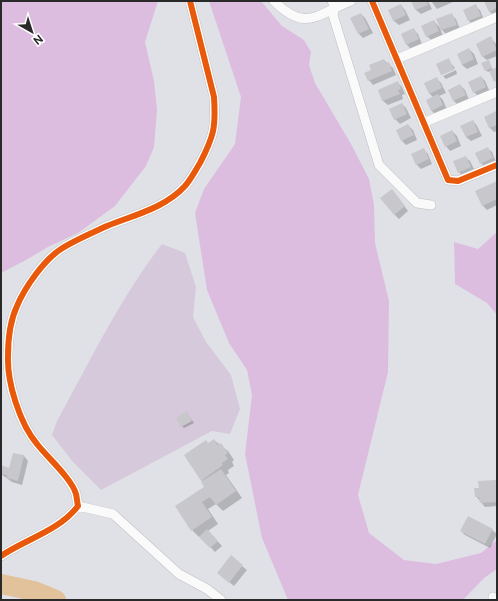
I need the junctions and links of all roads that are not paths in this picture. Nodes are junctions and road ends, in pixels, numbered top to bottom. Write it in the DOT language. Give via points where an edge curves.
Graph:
graph roads {
  1 [pos="190,1"];
  2 [pos="274,1"];
  3 [pos="352,1"];
  4 [pos="372,1"];
  5 [pos="333,4"];
  6 [pos="497,17"];
  7 [pos="397,59"];
  8 [pos="497,92"];
  9 [pos="423,123"];
  10 [pos="497,165"];
  11 [pos="431,205"];
  12 [pos="78,506"];
  13 [pos="1,556"];
  14 [pos="222,600"];
  1 -- 12 [label="street" via="214,96 215,127 209,146 193,175 174,195 151,209 76,241 47,261 16,306 10,331 8,358 11,385 18,410 28,432 69,481 76,493"];
  2 -- 5 [label="street" via="286,13 303,18 322,15"];
  3 -- 5 [label="street"];
  4 -- 7 [label="street"];
  5 -- 11 [label="street" via="333,15 378,165 417,203"];
  6 -- 7 [label="street"];
  7 -- 9 [label="street"];
  8 -- 9 [label="street"];
  9 -- 10 [label="street" via="448,180 458,181"];
  12 -- 13 [label="street" via="62,524"];
  12 -- 14 [label="street" via="113,514 179,574"];
}
